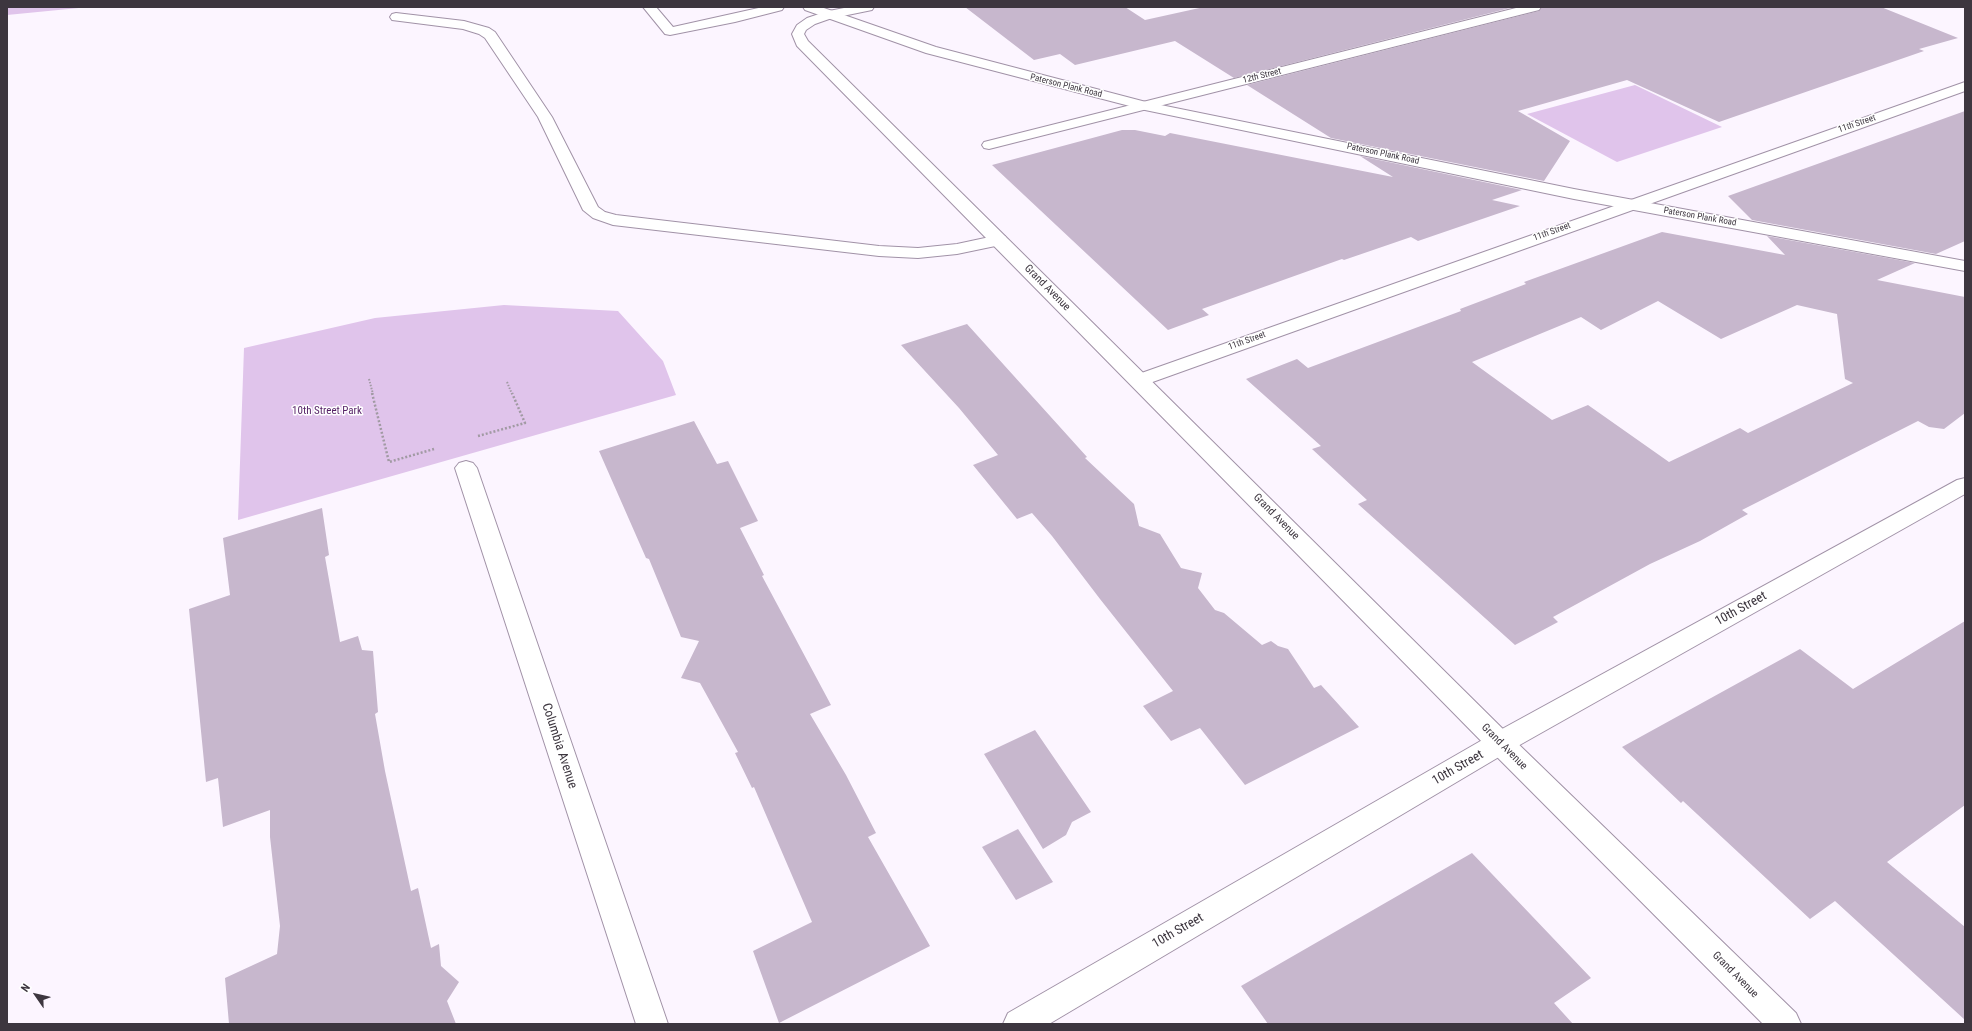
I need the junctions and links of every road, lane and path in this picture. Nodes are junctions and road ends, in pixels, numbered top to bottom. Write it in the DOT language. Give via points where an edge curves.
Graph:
graph roads {
  1 [pos="649,7"];
  2 [pos="778,7"];
  3 [pos="868,7"];
  4 [pos="1535,7"];
  5 [pos="819,11"];
  6 [pos="396,16"];
  7 [pos="1965,86"];
  8 [pos="1145,106"];
  9 [pos="989,145"];
  10 [pos="1631,204"];
  11 [pos="999,240"];
  12 [pos="1965,266"];
  13 [pos="369,379"];
  14 [pos="1140,380"];
  15 [pos="507,382"];
  16 [pos="458,442"];
  17 [pos="466,468"];
  18 [pos="1965,485"];
  19 [pos="1500,743"];
  20 [pos="652,1024"];
  21 [pos="1019,1024"];
  22 [pos="1785,1024"];
  1 -- 2 [label="street" via="670,31"];
  3 -- 5 [label="street"];
  4 -- 8 [label="street, 12th Street"];
  5 -- 8 [label="street, Paterson Plank Road" via="938,52"];
  5 -- 11 [label="street, Grand Avenue" via="801,28 798,34 802,43"];
  6 -- 11 [label="street" via="464,25 490,35 545,117 591,210 599,215 613,220 879,251 918,253 957,249"];
  7 -- 10 [label="street, 11th Street"];
  8 -- 9 [label="street, 12th Street"];
  8 -- 10 [label="street, Paterson Plank Road"];
  10 -- 12 [label="street, Paterson Plank Road"];
  10 -- 14 [label="street, 11th Street"];
  11 -- 14 [label="street, Grand Avenue"];
  13 -- 16 [label="path" via="389,462"];
  14 -- 19 [label="street, Grand Avenue"];
  15 -- 16 [label="path" via="525,423"];
  16 -- 17 [label="path"];
  17 -- 20 [label="street, Columbia Avenue"];
  18 -- 19 [label="street, 10th Street"];
  19 -- 21 [label="street, 10th Street"];
  19 -- 22 [label="street, Grand Avenue"];
}
